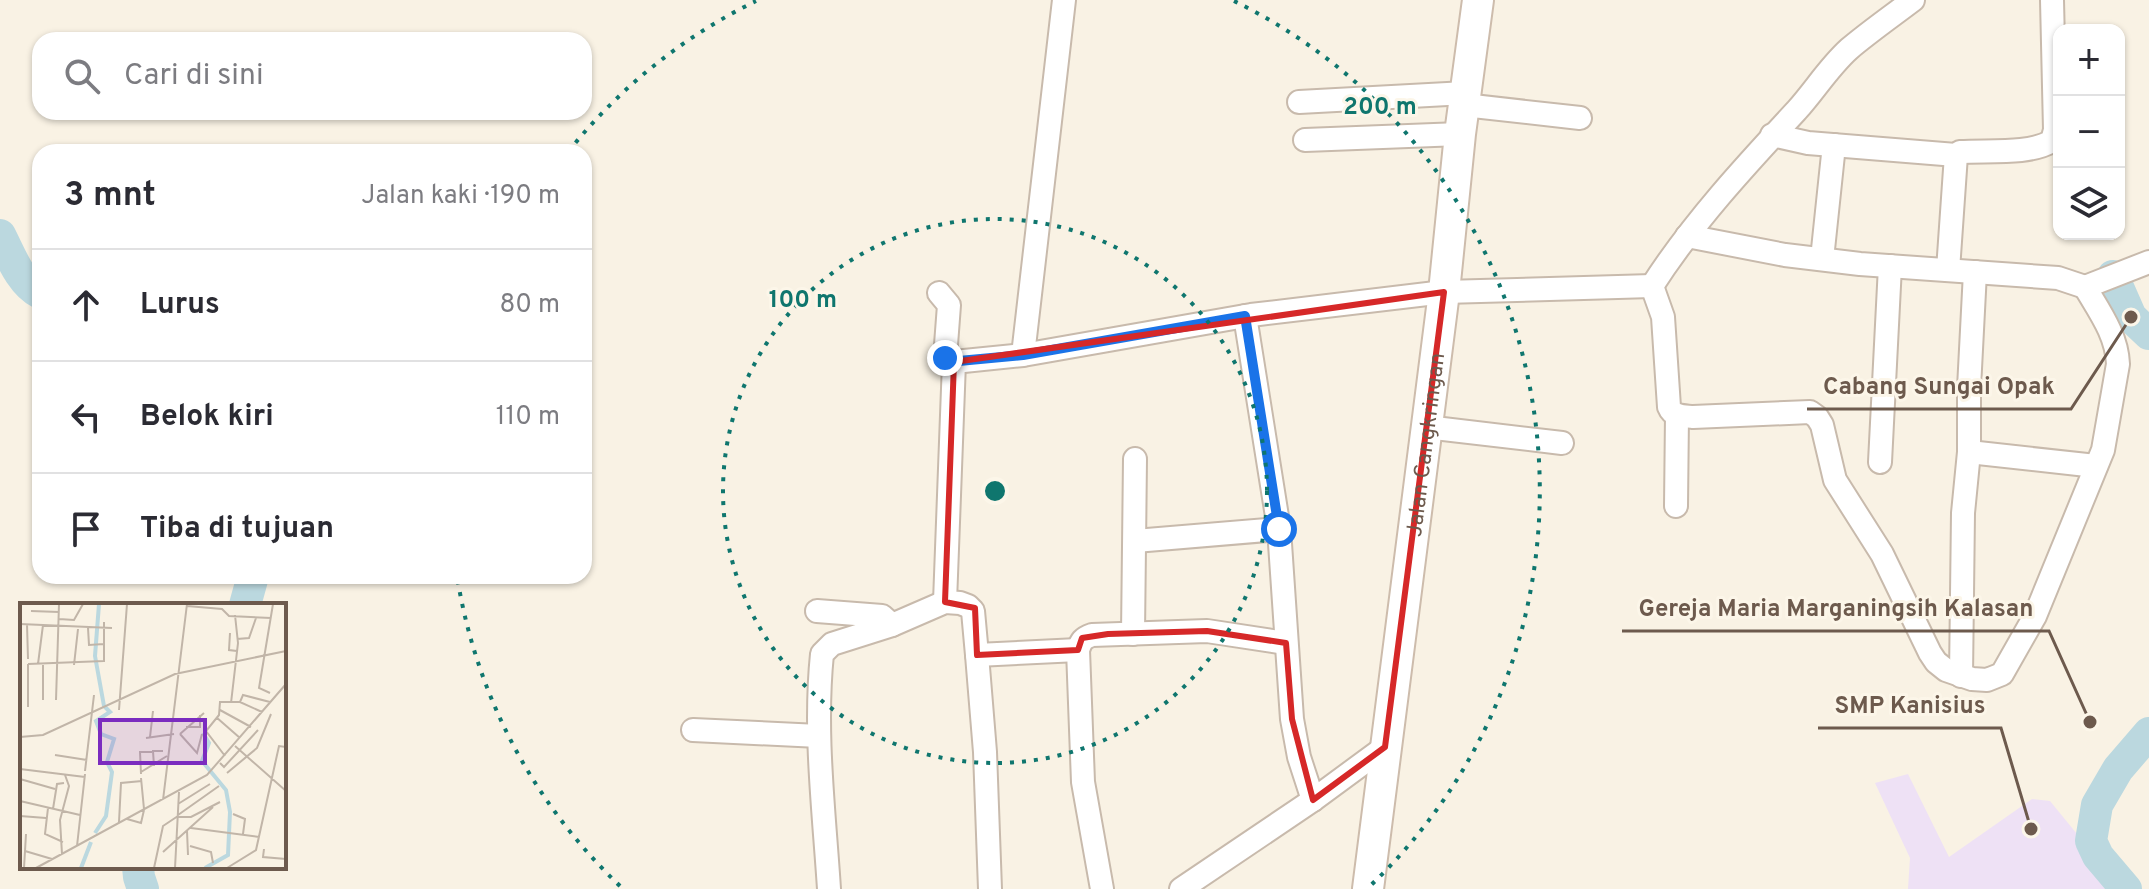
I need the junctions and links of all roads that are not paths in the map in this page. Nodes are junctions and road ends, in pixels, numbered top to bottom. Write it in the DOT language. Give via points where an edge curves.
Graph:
graph roads {
  1 [pos="1064,0"];
  2 [pos="1478,0"];
  3 [pos="1913,0"];
  4 [pos="2052,0"];
  5 [pos="1299,102"];
  6 [pos="1463,111"];
  7 [pos="1580,118"];
  8 [pos="1772,135"];
  9 [pos="1305,140"];
  10 [pos="1834,145"];
  11 [pos="1956,155"];
  12 [pos="1687,236"];
  13 [pos="1822,259"];
  14 [pos="2149,262"];
  15 [pos="1890,266"];
  16 [pos="1948,270"];
  17 [pos="1975,272"];
  18 [pos="1652,286"];
  19 [pos="2085,287"];
  20 [pos="1444,292"];
  21 [pos="939,293"];
  22 [pos="1245,316"];
  23 [pos="1023,355"];
  24 [pos="954,362"];
  25 [pos="1677,415"];
  26 [pos="1426,427"];
  27 [pos="1562,443"];
  28 [pos="1969,452"];
  29 [pos="1135,459"];
  30 [pos="1880,462"];
  31 [pos="2096,466"];
  32 [pos="1676,506"];
  33 [pos="1279,529"];
  34 [pos="1135,541"];
  35 [pos="945,602"];
  36 [pos="817,611"];
  37 [pos="892,625"];
  38 [pos="1133,634"];
  39 [pos="1286,643"];
  40 [pos="1078,650"];
  41 [pos="977,655"];
  42 [pos="1961,676"];
  43 [pos="693,730"];
  44 [pos="819,736"];
  45 [pos="1385,747"];
  46 [pos="1313,800"];
  47 [pos="829,889"];
  48 [pos="990,889"];
  49 [pos="1102,889"];
  50 [pos="1181,889"];
  51 [pos="1368,889"];
  1 -- 23 [label="street"];
  2 -- 6 [label="main road, Jalan Cangkringan"];
  3 -- 8 [label="street" via="1826,71"];
  4 -- 11 [label="street" via="2052,141"];
  5 -- 6 [label="street"];
  6 -- 7 [label="street"];
  6 -- 9 [label="street"];
  6 -- 20 [label="main road, Jalan Cangkringan"];
  8 -- 10 [label="street"];
  8 -- 12 [label="street"];
  10 -- 11 [label="street"];
  10 -- 13 [label="street"];
  11 -- 16 [label="street"];
  12 -- 13 [label="street"];
  12 -- 18 [label="street"];
  13 -- 15 [label="street"];
  14 -- 19 [label="street"];
  15 -- 16 [label="street"];
  15 -- 30 [label="street"];
  16 -- 17 [label="street"];
  17 -- 19 [label="street" via="2058,278"];
  17 -- 28 [label="street"];
  18 -- 20 [label="street"];
  18 -- 25 [label="street" via="1663,317 1669,407"];
  19 -- 31 [label="street" via="2118,349"];
  20 -- 22 [label="street"];
  20 -- 26 [label="main road, Jalan Cangkringan"];
  21 -- 24 [label="street" via="949,305 945,358"];
  22 -- 23 [label="street"];
  22 -- 33 [label="street"];
  23 -- 24 [label="street"];
  24 -- 35 [label="street"];
  25 -- 32 [label="street"];
  25 -- 42 [label="street" via="1810,412 1817,417 1841,492 1882,554 1930,653 1946,670"];
  26 -- 27 [label="street"];
  26 -- 45 [label="main road, Jalan Cangkringan"];
  28 -- 31 [label="street"];
  28 -- 42 [label="street"];
  29 -- 34 [label="street"];
  31 -- 42 [label="street" via="2035,616 2002,674 1987,680"];
  33 -- 34 [label="street"];
  33 -- 39 [label="street"];
  34 -- 38 [label="street"];
  35 -- 37 [label="street"];
  35 -- 41 [label="street" via="973,611"];
  36 -- 37 [label="street" via="882,616"];
  37 -- 44 [label="street" via="824,650"];
  38 -- 39 [label="street" via="1207,631"];
  38 -- 40 [label="street" via="1085,637"];
  39 -- 46 [label="street" via="1292,719"];
  40 -- 41 [label="street"];
  40 -- 49 [label="street" via="1083,782"];
  41 -- 48 [label="street"];
  43 -- 44 [label="street"];
  44 -- 47 [label="street"];
  45 -- 46 [label="street"];
  45 -- 51 [label="main road, Jalan Cangkringan"];
  46 -- 50 [label="street"];
}
